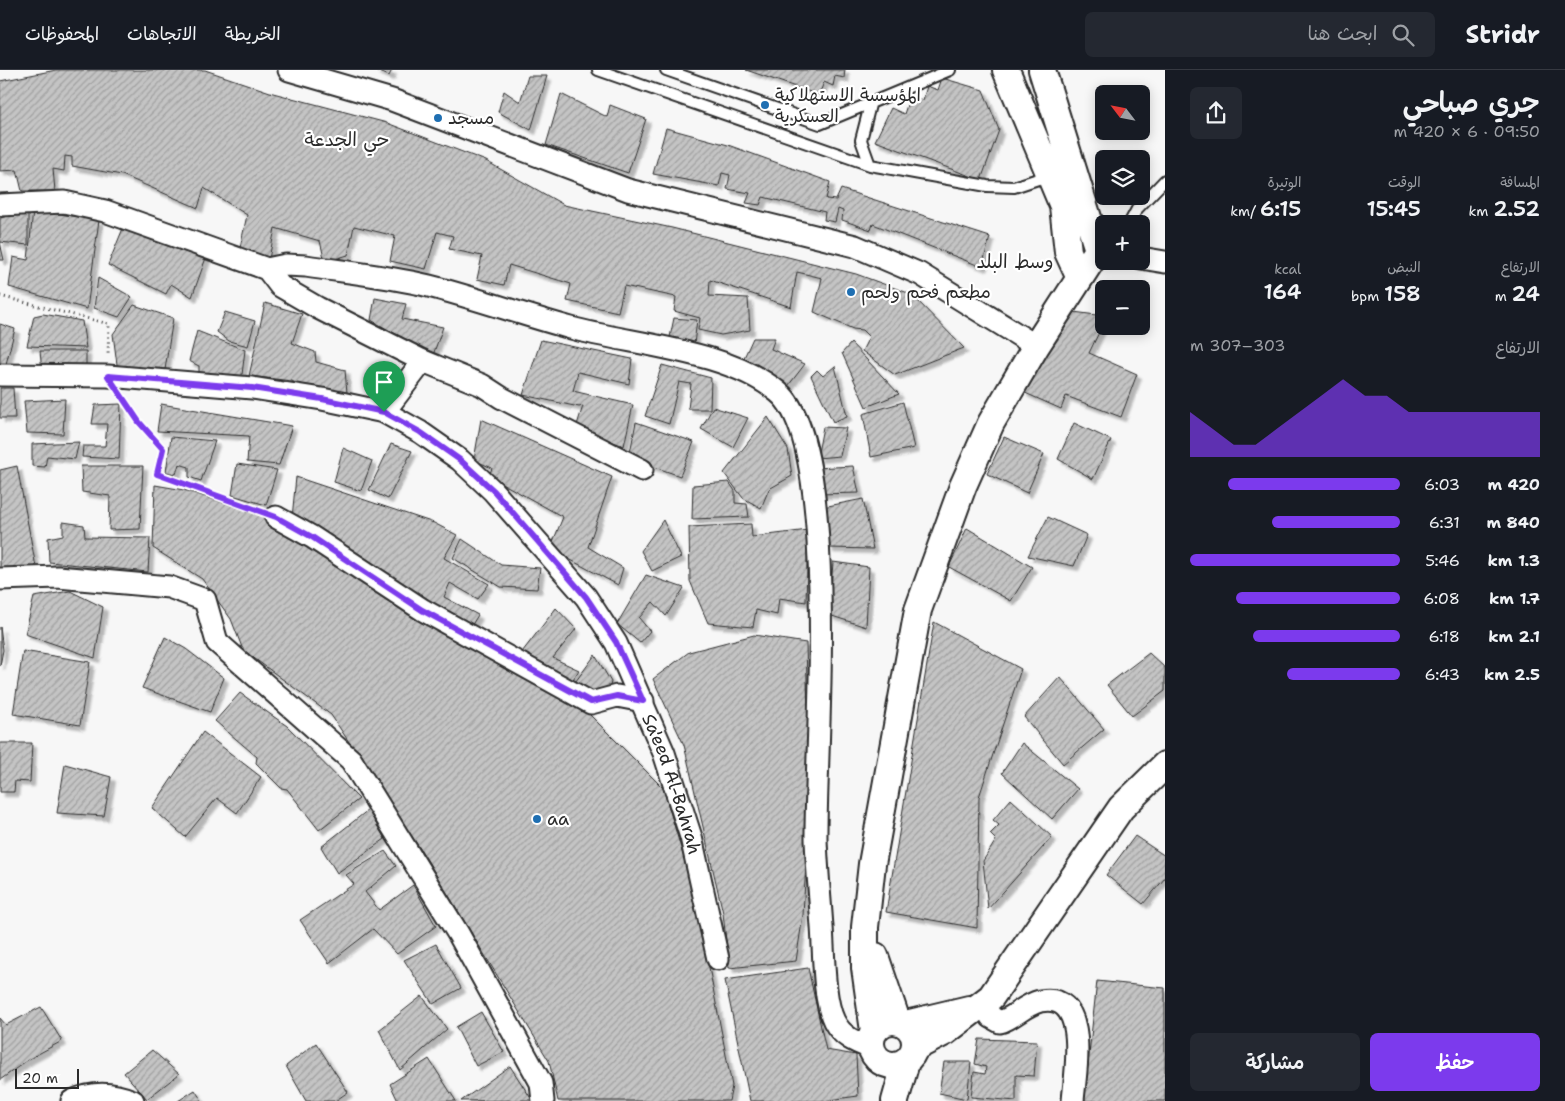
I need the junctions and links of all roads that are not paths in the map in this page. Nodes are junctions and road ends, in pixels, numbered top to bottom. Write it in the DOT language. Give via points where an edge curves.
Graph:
graph roads {
  1 [pos="289,70"];
  2 [pos="598,70"];
  3 [pos="666,70"];
  4 [pos="950,70"];
  5 [pos="1006,70"];
  6 [pos="1042,70"];
  7 [pos="870,105"];
  8 [pos="870,165"];
  9 [pos="1051,175"];
  10 [pos="1165,180"];
  11 [pos="0,205"];
  12 [pos="1134,215"];
  13 [pos="1095,232"];
  14 [pos="1095,257"];
  15 [pos="1150,260"];
  16 [pos="1165,262"];
  17 [pos="267,269"];
  18 [pos="1079,276"];
  19 [pos="1036,346"];
  20 [pos="423,360"];
  21 [pos="0,375"];
  22 [pos="384,412"];
  23 [pos="642,470"];
  24 [pos="276,517"];
  25 [pos="0,579"];
  26 [pos="643,701"];
  27 [pos="1165,765"];
  28 [pos="718,958"];
  29 [pos="982,1005"];
  30 [pos="893,1042"];
  31 [pos="72,1101"];
  32 [pos="134,1101"];
  33 [pos="543,1101"];
  34 [pos="883,1101"];
  35 [pos="895,1101"];
  36 [pos="1073,1101"];
  1 -- 19 [label="street" via="392,100 628,190 855,246 920,274"];
  2 -- 8 [label="lane"];
  3 -- 7 [label="lane" via="820,124"];
  4 -- 7 [label="lane"];
  5 -- 9 [label="street"];
  6 -- 13 [label="street"];
  7 -- 8 [label="lane" via="861,140"];
  8 -- 9 [label="lane" via="1014,188"];
  9 -- 18 [label="street" via="1063,206 1068,252"];
  10 -- 12 [label="lane"];
  11 -- 17 [label="street" via="64,202 104,210"];
  14 -- 18 [label="street"];
  15 -- 16 [label="street"];
  17 -- 20 [label="street" via="280,286"];
  17 -- 30 [label="street" via="286,265 306,266 426,285 572,328 684,352 738,368 762,380 786,400 795,412 808,454 818,527 816,839 826,982 833,1020 851,1040"];
  18 -- 19 [label="street"];
  19 -- 30 [label="street" via="991,423 962,486 918,610 876,846 865,927 865,968"];
  20 -- 22 [label="street"];
  20 -- 23 [label="street" via="482,385"];
  21 -- 22 [label="street, Sa'eed Al-Bahrah" via="108,376 286,393"];
  22 -- 26 [label="street, Sa'eed Al-Bahrah" via="460,460 494,491 586,597 616,642"];
  24 -- 26 [label="street" via="422,610 591,702 617,696"];
  25 -- 33 [label="street" via="58,576 169,587 205,600 217,642 351,760 459,935 541,1083"];
  26 -- 28 [label="street, Sa'eed Al-Bahrah" via="664,753 690,837"];
  27 -- 29 [label="street" via="1121,808 1052,911"];
  29 -- 30 [label="street" via="945,1032"];
  29 -- 36 [label="street" via="990,1017 1000,1022 1042,1001 1054,1001 1070,1012 1077,1033"];
  30 -- 34 [label="street"];
  30 -- 35 [label="street"];
  31 -- 32 [label="street" via="88,1094 110,1094"];
}
